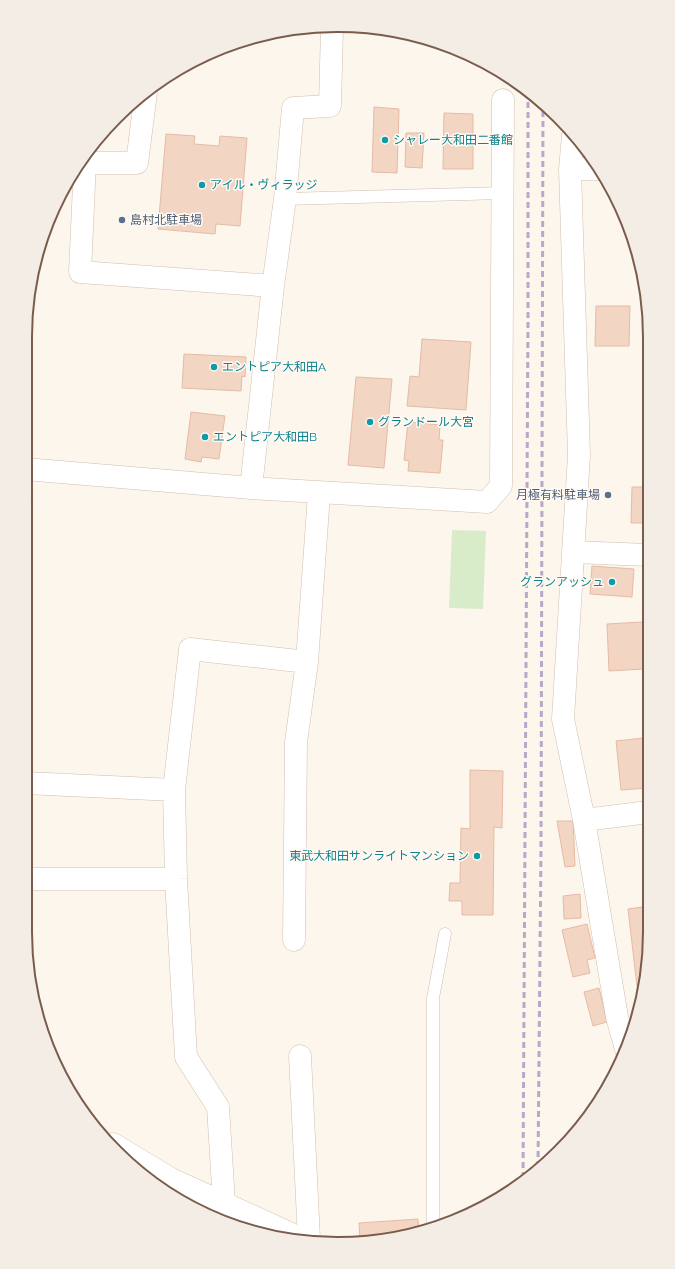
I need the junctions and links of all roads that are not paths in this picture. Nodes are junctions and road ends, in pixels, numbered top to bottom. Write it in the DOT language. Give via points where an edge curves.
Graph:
graph roads {
  1 [pos="332,32"];
  2 [pos="503,100"];
  3 [pos="145,101"];
  4 [pos="572,143"];
  5 [pos="87,163"];
  6 [pos="570,169"];
  7 [pos="593,169"];
  8 [pos="82,170"];
  9 [pos="502,193"];
  10 [pos="285,199"];
  11 [pos="273,286"];
  12 [pos="32,470"];
  13 [pos="251,488"];
  14 [pos="319,494"];
  15 [pos="573,552"];
  16 [pos="643,555"];
  17 [pos="307,662"];
  18 [pos="32,783"];
  19 [pos="174,790"];
  20 [pos="643,813"];
  21 [pos="584,820"];
  22 [pos="32,879"];
  23 [pos="176,880"];
  24 [pos="445,934"];
  25 [pos="294,940"];
  26 [pos="623,1039"];
  27 [pos="300,1056"];
  28 [pos="124,1151"];
  29 [pos="224,1212"];
  30 [pos="433,1222"];
  31 [pos="281,1231"];
  32 [pos="309,1235"];
  1 -- 10 [label="street" via="330,106 293,108"];
  2 -- 9 [label="street"];
  3 -- 5 [label="street" via="137,163"];
  4 -- 6 [label="street"];
  6 -- 7 [label="street"];
  6 -- 15 [label="street" via="579,455"];
  8 -- 11 [label="street" via="80,272"];
  9 -- 10 [label="lane"];
  9 -- 14 [label="street" via="501,486 487,502"];
  10 -- 11 [label="street"];
  11 -- 13 [label="street"];
  12 -- 13 [label="street"];
  13 -- 14 [label="street"];
  14 -- 17 [label="street"];
  15 -- 16 [label="street"];
  15 -- 21 [label="street" via="562,719"];
  17 -- 19 [label="street" via="190,649"];
  17 -- 25 [label="street" via="296,742"];
  18 -- 19 [label="street"];
  19 -- 23 [label="street"];
  20 -- 21 [label="street"];
  21 -- 26 [label="street" via="617,1017"];
  22 -- 23 [label="street"];
  23 -- 29 [label="street" via="186,1057 218,1107"];
  24 -- 30 [label="lane" via="433,998"];
  27 -- 32 [label="street"];
  28 -- 29 [label="street"];
  29 -- 31 [label="street"];
}
